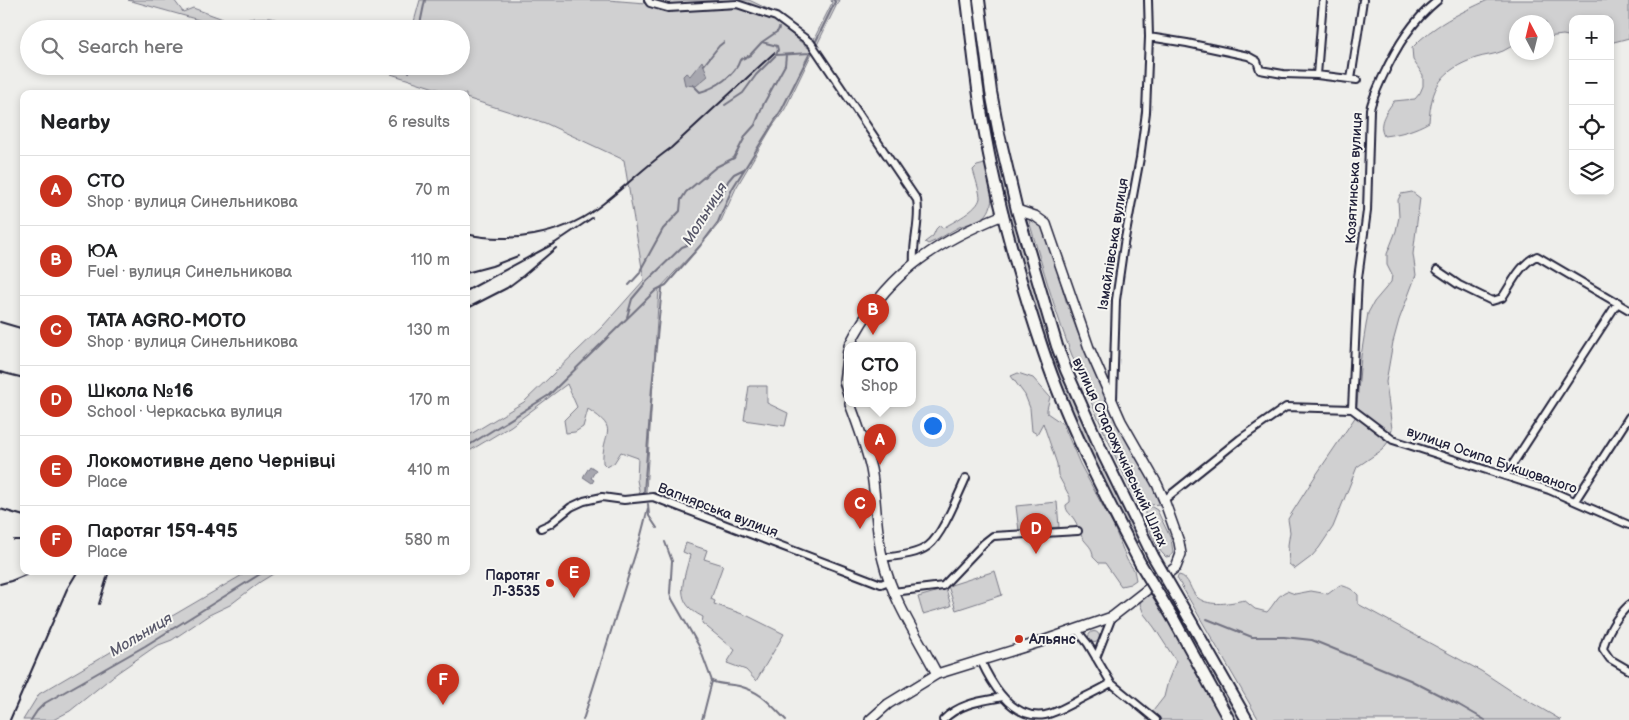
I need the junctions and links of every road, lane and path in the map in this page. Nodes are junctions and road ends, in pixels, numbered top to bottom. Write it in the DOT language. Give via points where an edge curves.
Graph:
graph roads {
  1 [pos="648,0"];
  2 [pos="967,0"];
  3 [pos="980,0"];
  4 [pos="1148,0"];
  5 [pos="1323,0"];
  6 [pos="1363,0"];
  7 [pos="1438,0"];
  8 [pos="1149,37"];
  9 [pos="1317,75"];
  10 [pos="991,92"];
  11 [pos="979,93"];
  12 [pos="1017,210"];
  13 [pos="1003,215"];
  14 [pos="914,263"];
  15 [pos="1437,270"];
  16 [pos="1618,302"];
  17 [pos="1629,310"];
  18 [pos="851,342"];
  19 [pos="1058,346"];
  20 [pos="1043,351"];
  21 [pos="1113,402"];
  22 [pos="851,407"];
  23 [pos="1352,409"];
  24 [pos="1629,417"];
  25 [pos="1505,476"];
  26 [pos="966,478"];
  27 [pos="1164,500"];
  28 [pos="1575,502"];
  29 [pos="1629,525"];
  30 [pos="541,528"];
  31 [pos="1078,531"];
  32 [pos="1148,545"];
  33 [pos="1135,552"];
  34 [pos="882,558"];
  35 [pos="889,581"];
  36 [pos="893,592"];
  37 [pos="1629,605"];
  38 [pos="1112,617"];
  39 [pos="1076,630"];
  40 [pos="1096,658"];
  41 [pos="981,661"];
  42 [pos="1629,670"];
  43 [pos="937,674"];
  44 [pos="1111,683"];
  45 [pos="1003,697"];
  46 [pos="870,720"];
  47 [pos="944,720"];
  48 [pos="1156,720"];
  49 [pos="1229,720"];
  50 [pos="1248,720"];
  1 -- 14 [label="street" via="650,4 668,8 737,4 776,17 811,43 917,200"];
  2 -- 11 [label="main road, вулиця Старожучківський Шлях"];
  3 -- 10 [label="main road, вулиця Старожучківський Шлях"];
  4 -- 8 [label="street, Ізмайлівська вулиця"];
  5 -- 9 [label="street"];
  6 -- 9 [label="street" via="1354,80"];
  7 -- 23 [label="street, Козятинська вулиця" via="1406,33 1370,108 1367,210 1358,278"];
  8 -- 9 [label="street" via="1248,56 1256,61 1260,70"];
  8 -- 21 [label="street, Ізмайлівська вулиця" via="1146,112 1116,300"];
  10 -- 11 [label="main road"];
  10 -- 12 [label="main road, вулиця Старожучківський Шлях"];
  11 -- 13 [label="main road, вулиця Старожучківський Шлях"];
  12 -- 19 [label="main road, вулиця Старожучківський Шлях"];
  12 -- 21 [label="street" via="1046,224 1089,348"];
  13 -- 14 [label="street" via="945,242"];
  13 -- 20 [label="main road, вулиця Старожучківський Шлях"];
  14 -- 18 [label="street" via="879,299"];
  15 -- 16 [label="street" via="1458,285 1492,301 1502,298 1521,269 1537,256"];
  16 -- 17 [label="street"];
  16 -- 25 [label="street"];
  19 -- 20 [label="main road"];
  19 -- 32 [label="main road, вулиця Старожучківський Шлях" via="1093,432"];
  20 -- 33 [label="main road, вулиця Старожучківський Шлях" via="1068,413"];
  21 -- 27 [label="street, Ізмайлівська вулиця"];
  22 -- 34 [label="street" via="871,471"];
  23 -- 25 [label="street, вулиця Осипа Букшованого" via="1394,440"];
  23 -- 27 [label="street" via="1286,407"];
  24 -- 28 [label="street"];
  25 -- 28 [label="street, вулиця Осипа Букшованого"];
  26 -- 34 [label="street" via="928,546"];
  27 -- 38 [label="street, Ізмайлівська вулиця" via="1179,542 1181,554 1176,568"];
  28 -- 29 [label="street, вулиця Осипа Букшованого"];
  30 -- 35 [label="street, Вапнярська вулиця" via="584,500 602,496 624,500 653,497 880,584"];
  31 -- 36 [label="street" via="994,536 943,586"];
  32 -- 33 [label="main road"];
  32 -- 50 [label="main road, вулиця Старожучківський Шлях, bridge"];
  33 -- 49 [label="main road, вулиця Старожучківський Шлях, bridge"];
  34 -- 35 [label="street"];
  35 -- 36 [label="street"];
  36 -- 43 [label="street"];
  37 -- 42 [label="street" via="1605,639 1603,649 1610,659"];
  38 -- 39 [label="street"];
  38 -- 40 [label="street"];
  39 -- 40 [label="street"];
  39 -- 41 [label="street"];
  40 -- 44 [label="street"];
  41 -- 43 [label="street"];
  41 -- 45 [label="street"];
  43 -- 46 [label="street" via="888,704"];
  44 -- 45 [label="street" via="1044,715 1024,712"];
  44 -- 48 [label="street"];
  45 -- 47 [label="street" via="966,704"];
}
